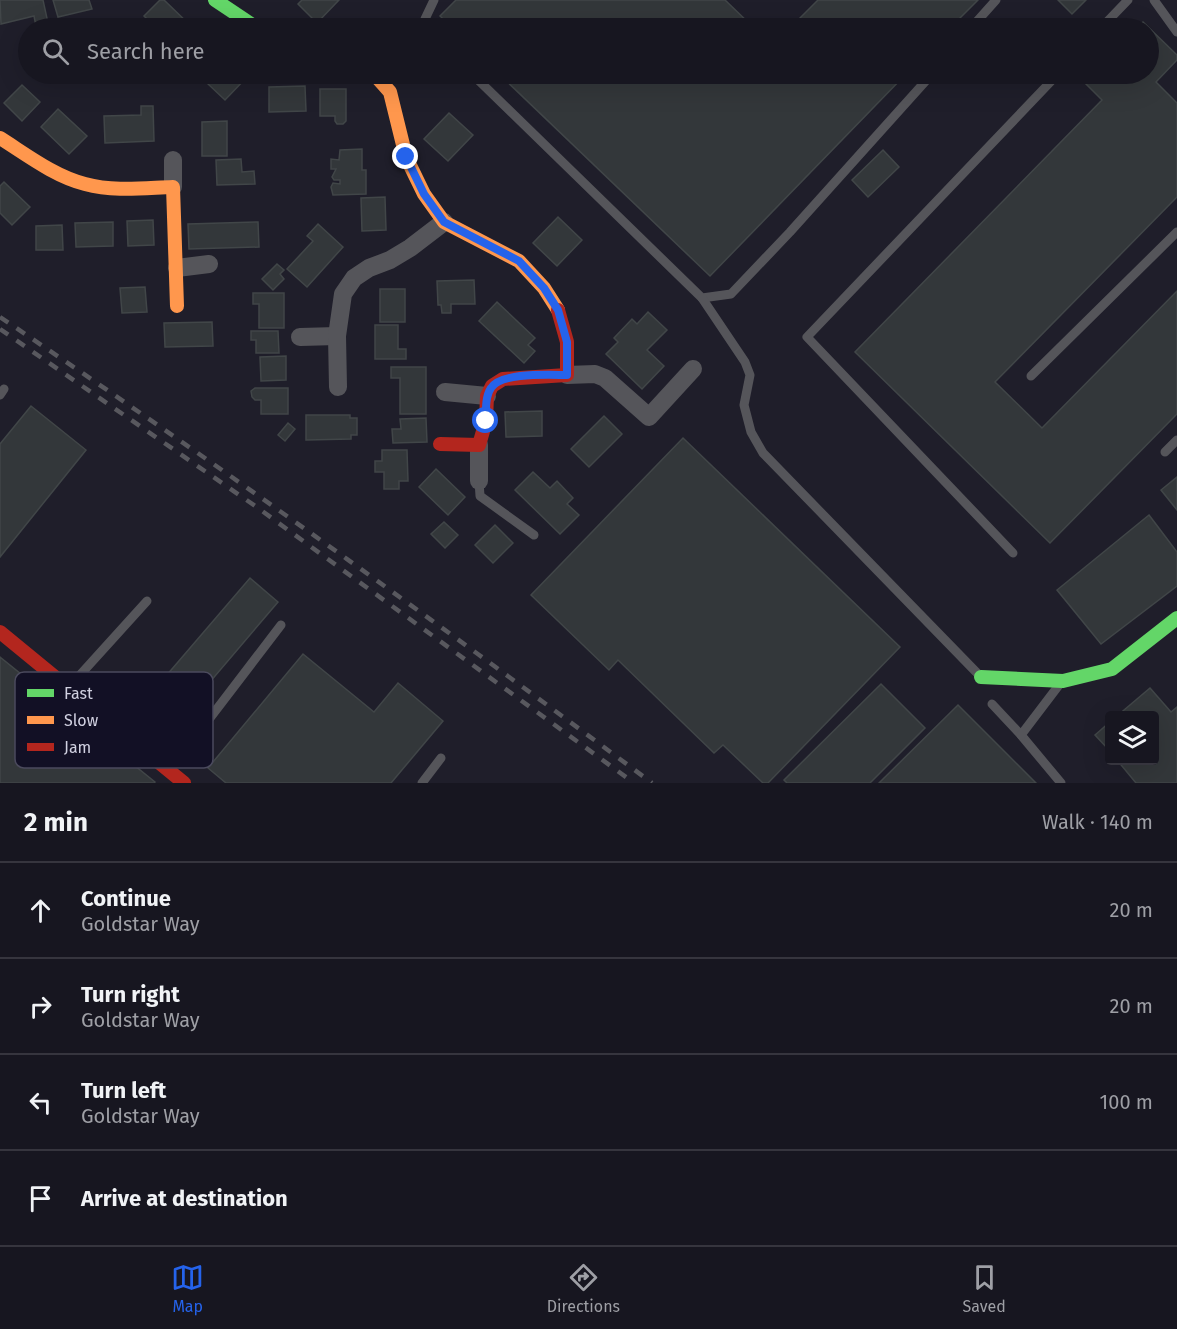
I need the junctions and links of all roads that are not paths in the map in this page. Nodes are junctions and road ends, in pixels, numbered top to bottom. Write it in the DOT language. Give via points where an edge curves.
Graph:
graph roads {
  1 [pos="215,0"];
  2 [pos="434,0"];
  3 [pos="996,0"];
  4 [pos="1128,0"];
  5 [pos="1154,0"];
  6 [pos="242,18"];
  7 [pos="425,18"];
  8 [pos="981,18"];
  9 [pos="1111,18"];
  10 [pos="1177,32"];
  11 [pos="383,84"];
  12 [pos="482,84"];
  13 [pos="923,84"];
  14 [pos="1048,84"];
  15 [pos="0,138"];
  16 [pos="173,160"];
  17 [pos="173,187"];
  18 [pos="444,222"];
  19 [pos="1177,232"];
  20 [pos="209,264"];
  21 [pos="177,268"];
  22 [pos="702,298"];
  23 [pos="177,306"];
  24 [pos="337,336"];
  25 [pos="300,337"];
  26 [pos="693,369"];
  27 [pos="567,375"];
  28 [pos="1031,376"];
  29 [pos="338,387"];
  30 [pos="445,392"];
  31 [pos="487,396"];
  32 [pos="1177,440"];
  33 [pos="440,444"];
  34 [pos="479,445"];
  35 [pos="1165,452"];
  36 [pos="479,481"];
  37 [pos="534,535"];
  38 [pos="1013,553"];
  39 [pos="147,601"];
  40 [pos="1177,618"];
  41 [pos="281,625"];
  42 [pos="0,632"];
  43 [pos="49,672"];
  44 [pos="83,672"];
  45 [pos="981,677"];
  46 [pos="1064,681"];
  47 [pos="992,704"];
  48 [pos="213,714"];
  49 [pos="1021,735"];
  50 [pos="441,758"];
  51 [pos="166,768"];
  52 [pos="172,768"];
  53 [pos="170,771"];
  54 [pos="184,783"];
  55 [pos="422,783"];
  56 [pos="1061,783"];
  1 -- 6 [label="street"];
  2 -- 7 [label="lane"];
  3 -- 8 [label="lane"];
  4 -- 9 [label="lane"];
  5 -- 10 [label="lane"];
  11 -- 18 [label="street" via="390,92 406,157 424,194"];
  12 -- 22 [label="lane"];
  13 -- 22 [label="lane" via="731,294"];
  14 -- 38 [label="lane" via="807,337"];
  15 -- 17 [label="street" via="74,181 101,187"];
  16 -- 17 [label="street"];
  17 -- 21 [label="street"];
  18 -- 24 [label="street" via="410,248 354,278 343,294"];
  18 -- 27 [label="street" via="519,261 544,288 558,310 567,342"];
  19 -- 28 [label="lane"];
  20 -- 21 [label="street"];
  21 -- 23 [label="street"];
  22 -- 45 [label="lane" via="746,362 750,375 744,405 751,432 763,453"];
  24 -- 25 [label="street"];
  24 -- 29 [label="street"];
  26 -- 27 [label="street" via="649,417 605,378"];
  27 -- 31 [label="street" via="503,379 492,386"];
  30 -- 31 [label="street"];
  31 -- 34 [label="street" via="486,421"];
  32 -- 35 [label="lane"];
  33 -- 34 [label="street"];
  34 -- 36 [label="street"];
  36 -- 37 [label="lane" via="480,496"];
  39 -- 44 [label="lane"];
  40 -- 46 [label="street" via="1112,669"];
  41 -- 48 [label="lane"];
  42 -- 43 [label="street"];
  45 -- 46 [label="street"];
  46 -- 49 [label="lane"];
  47 -- 49 [label="lane"];
  49 -- 56 [label="lane"];
  50 -- 55 [label="lane"];
  51 -- 53 [label="street"];
  52 -- 53 [label="lane"];
  53 -- 54 [label="street"];
}
